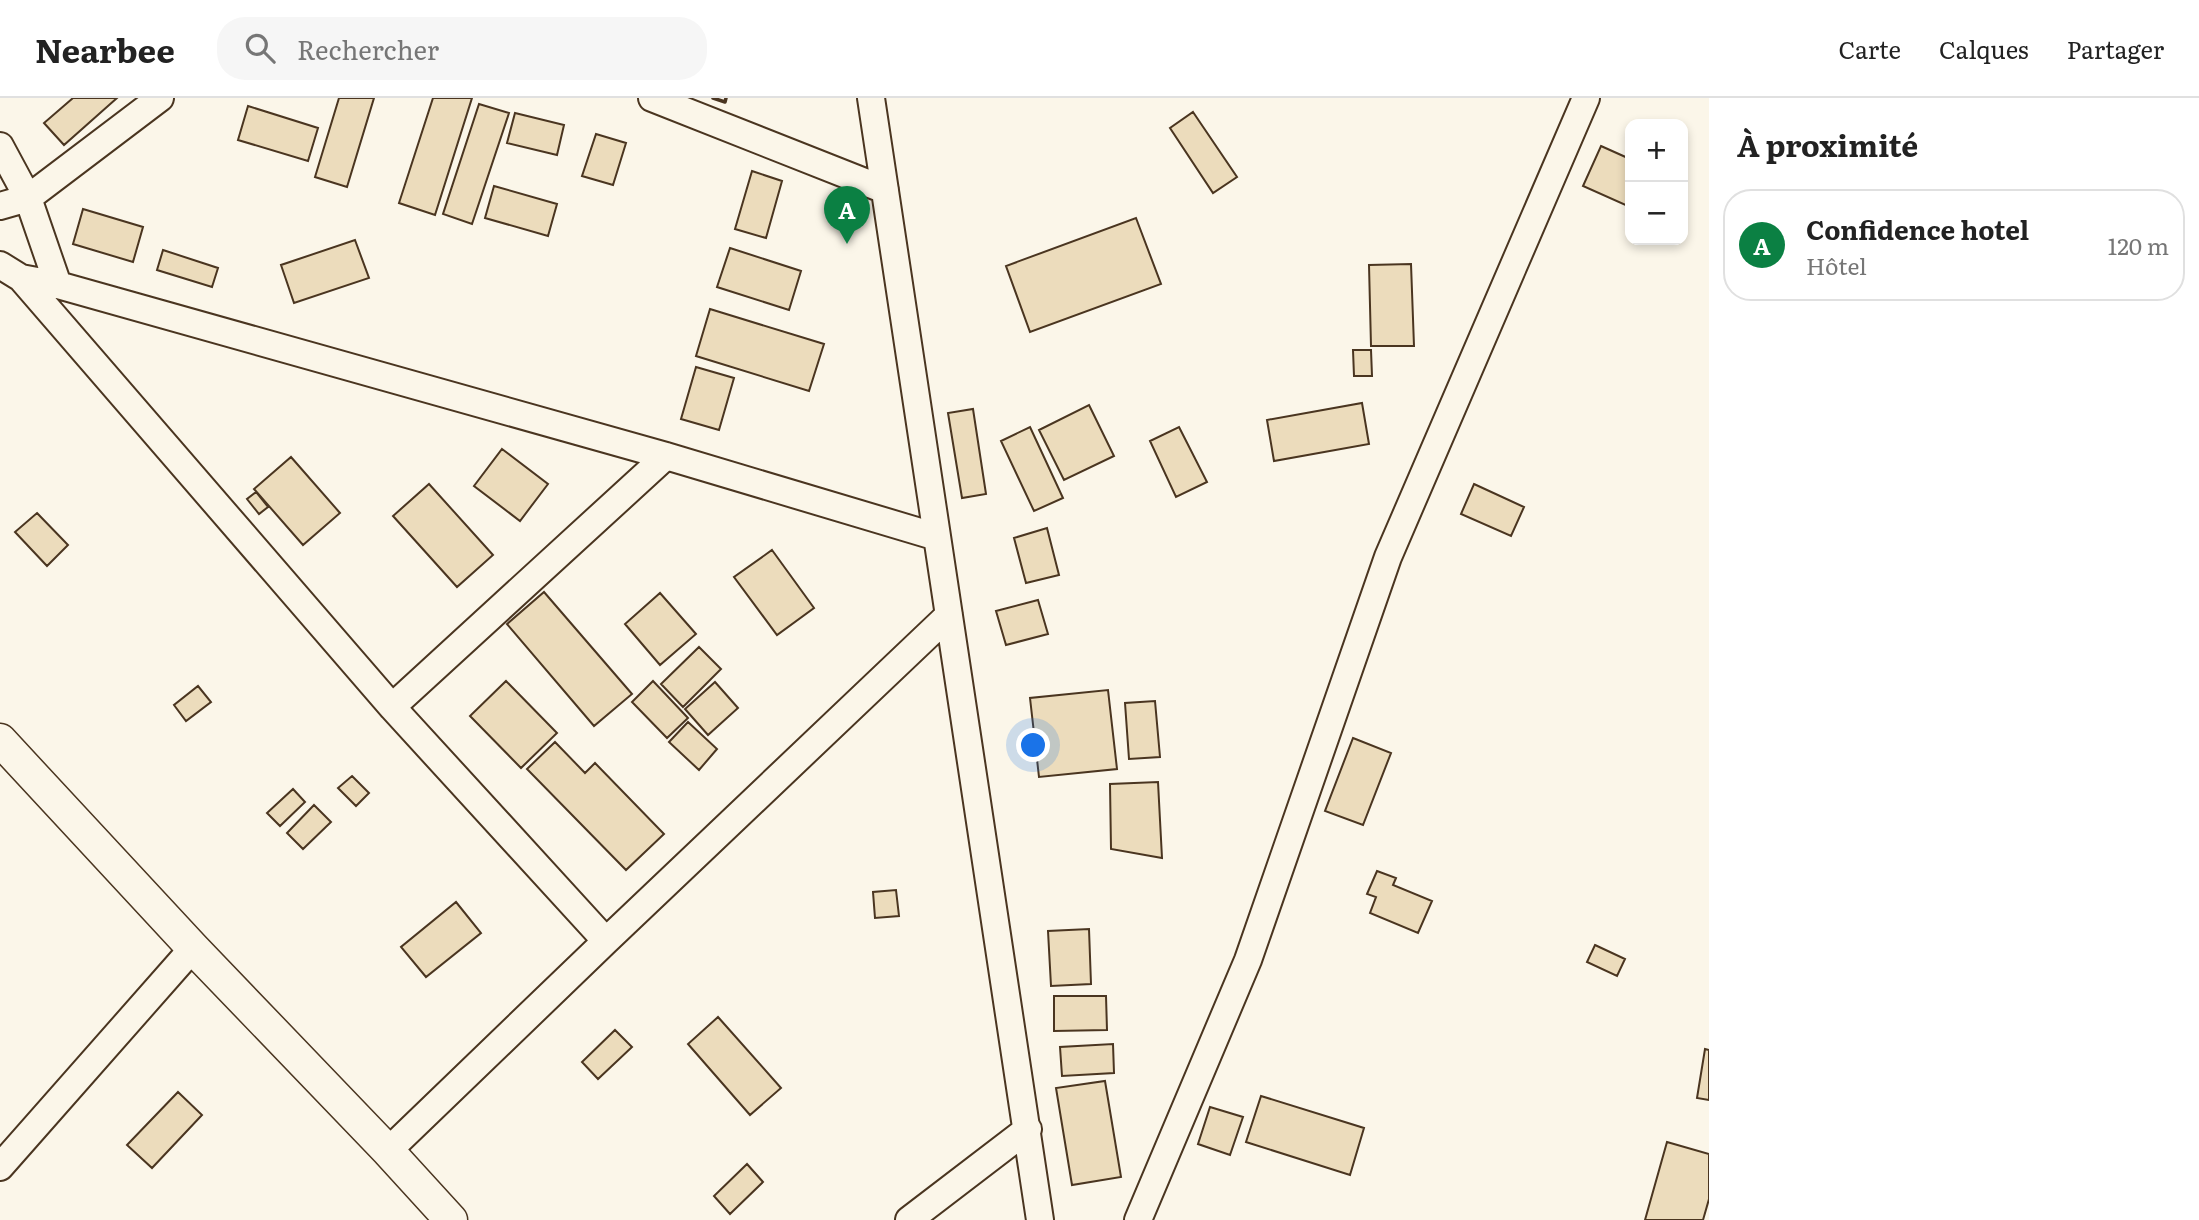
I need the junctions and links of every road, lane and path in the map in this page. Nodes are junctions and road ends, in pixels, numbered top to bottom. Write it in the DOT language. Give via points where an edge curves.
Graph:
graph roads {
  1 [pos="160,98"];
  2 [pos="652,98"];
  3 [pos="871,98"];
  4 [pos="1586,98"];
  5 [pos="0,146"];
  6 [pos="885,190"];
  7 [pos="28,198"];
  8 [pos="0,206"];
  9 [pos="11,271"];
  10 [pos="58,285"];
  11 [pos="666,456"];
  12 [pos="937,537"];
  13 [pos="949,615"];
  14 [pos="392,707"];
  15 [pos="0,740"];
  16 [pos="606,941"];
  17 [pos="193,948"];
  18 [pos="1028,1129"];
  19 [pos="388,1151"];
  20 [pos="0,1167"];
  21 [pos="451,1220"];
  22 [pos="909,1220"];
  23 [pos="1040,1220"];
  24 [pos="1138,1220"];
  1 -- 7 [label="street"];
  2 -- 6 [label="street"];
  3 -- 6 [label="street"];
  4 -- 24 [label="street" via="1388,557 1248,960"];
  5 -- 7 [label="street"];
  6 -- 12 [label="street"];
  7 -- 8 [label="street"];
  7 -- 10 [label="street"];
  9 -- 10 [label="street"];
  9 -- 14 [label="street"];
  10 -- 11 [label="street"];
  11 -- 12 [label="street"];
  11 -- 14 [label="street"];
  12 -- 13 [label="street"];
  13 -- 16 [label="street"];
  13 -- 18 [label="street"];
  14 -- 16 [label="street"];
  15 -- 17 [label="street"];
  16 -- 19 [label="street"];
  17 -- 19 [label="street"];
  17 -- 20 [label="street"];
  18 -- 22 [label="street"];
  18 -- 23 [label="street"];
  19 -- 21 [label="street"];
}
